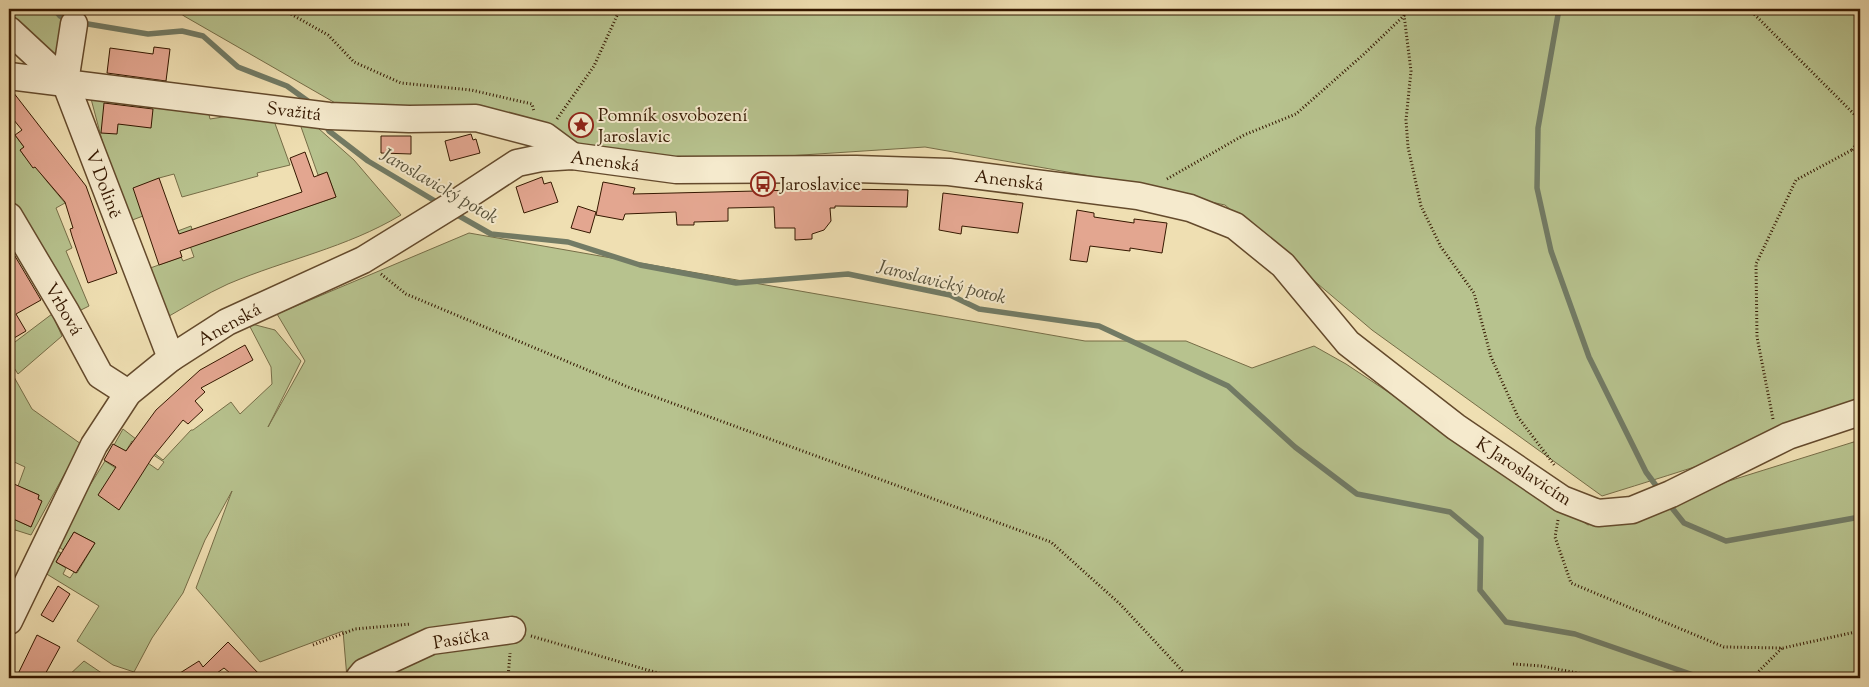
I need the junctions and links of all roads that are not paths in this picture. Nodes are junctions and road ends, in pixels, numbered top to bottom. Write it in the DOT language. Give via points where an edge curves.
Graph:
graph roads {
  1 [pos="74,24"];
  2 [pos="9,30"];
  3 [pos="9,76"];
  4 [pos="65,82"];
  5 [pos="572,156"];
  6 [pos="9,216"];
  7 [pos="1348,343"];
  8 [pos="171,358"];
  9 [pos="128,393"];
  10 [pos="1860,412"];
  11 [pos="12,603"];
  12 [pos="512,630"];
  13 [pos="359,678"];
  1 -- 4 [label="street"];
  2 -- 4 [label="street, V Dolině"];
  3 -- 4 [label="street, Svažitá"];
  4 -- 5 [label="street, Svažitá" via="319,115 476,118 545,136"];
  4 -- 8 [label="street, V Dolině"];
  5 -- 7 [label="street, Anenská" via="676,170 948,172 1138,196 1190,208 1235,226 1283,265"];
  5 -- 8 [label="street, Anenská" via="517,163 363,260 227,322"];
  6 -- 9 [label="street, Vrbová" via="100,375"];
  7 -- 10 [label="street, K Jaroslavicím" via="1456,426 1562,499 1598,513 1632,510 1788,436"];
  8 -- 9 [label="street, Anenská"];
  9 -- 11 [label="street, Anenská" via="94,445"];
  12 -- 13 [label="street, Pasíčka" via="431,641 364,672"];
}
